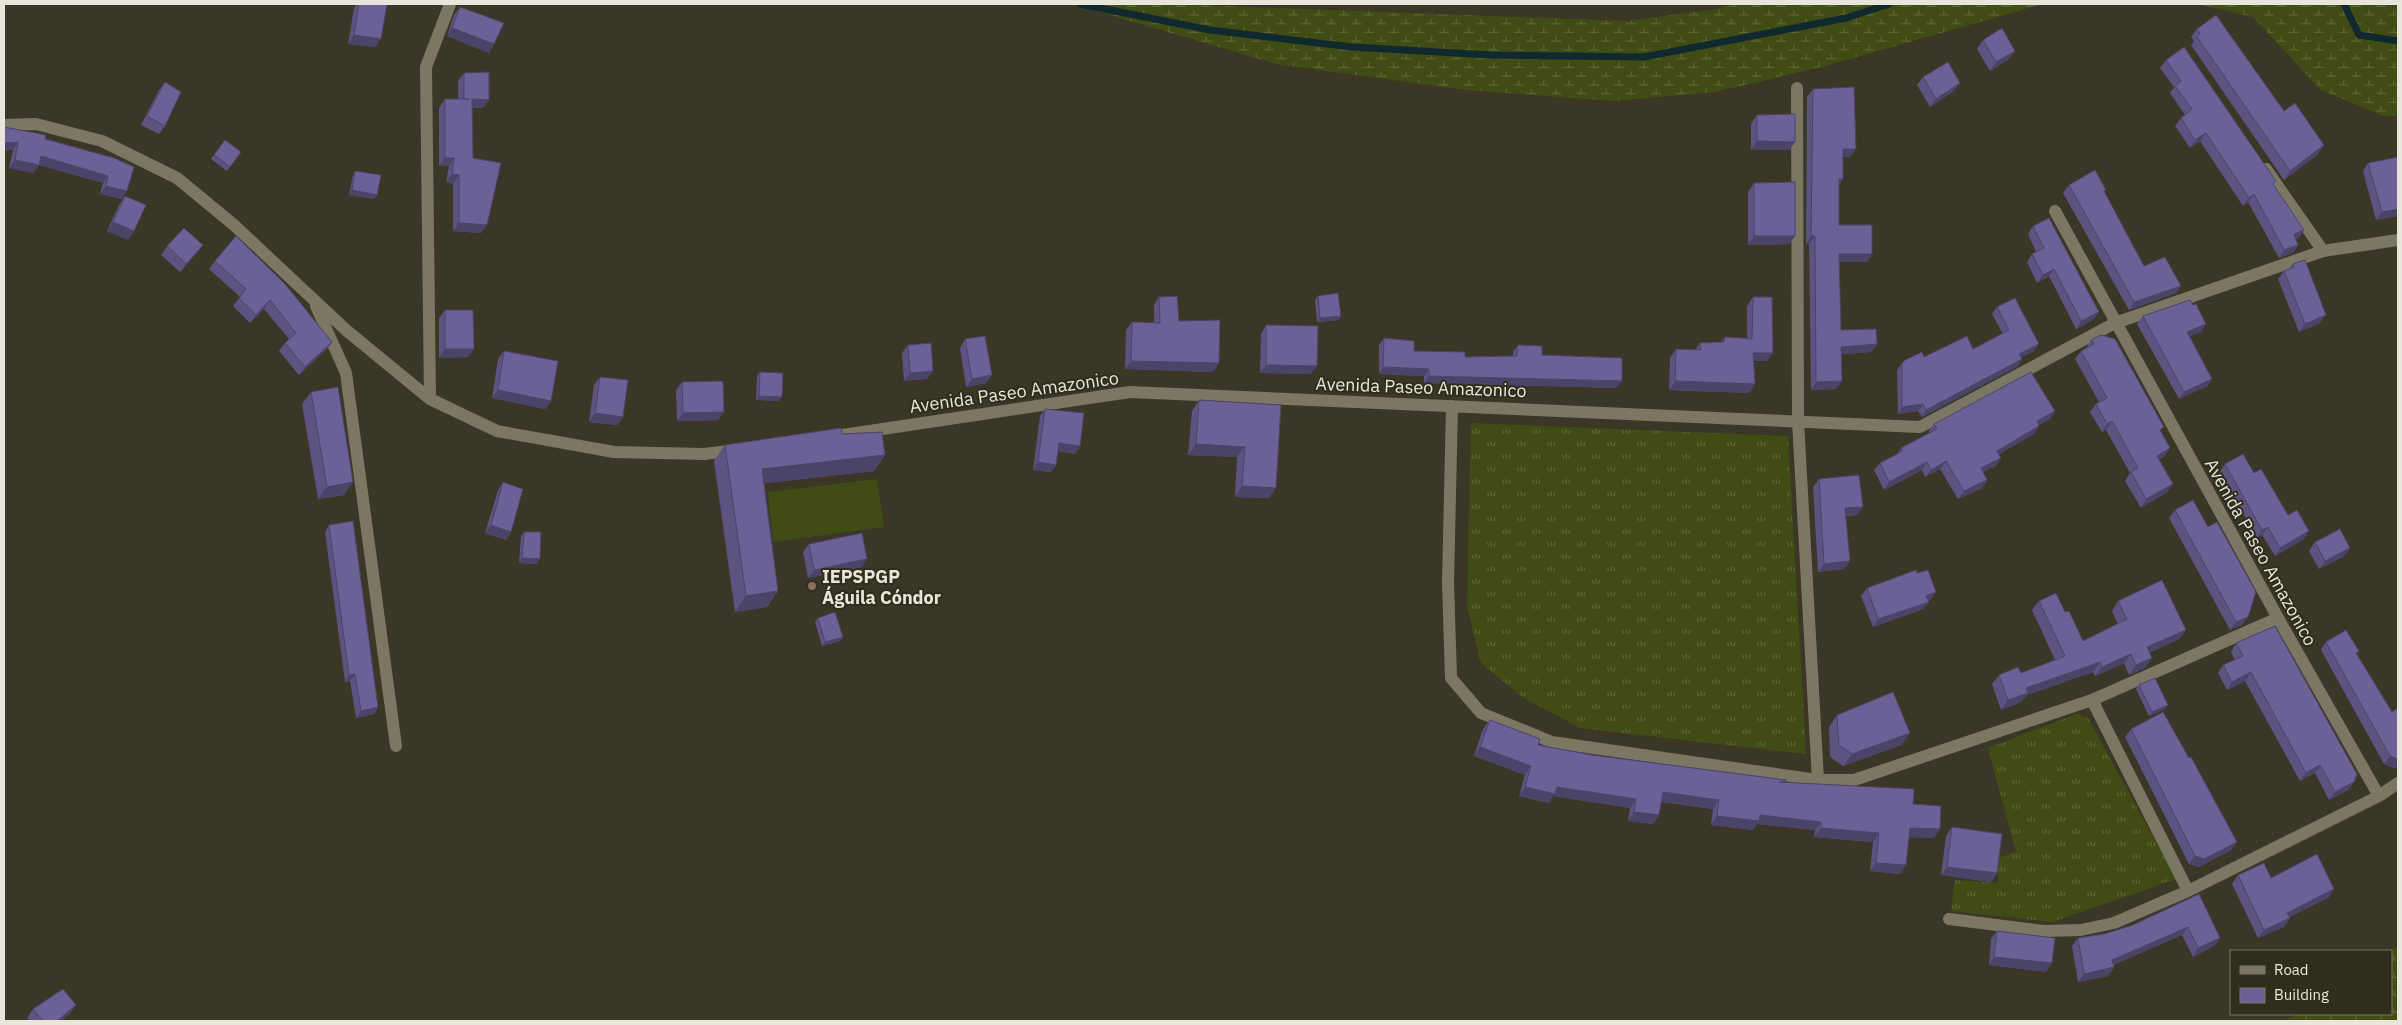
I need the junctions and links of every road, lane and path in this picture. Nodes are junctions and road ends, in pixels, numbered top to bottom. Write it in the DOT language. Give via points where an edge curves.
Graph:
graph roads {
  1 [pos="450,4"];
  2 [pos="1797,88"];
  3 [pos="4,125"];
  4 [pos="2256,154"];
  5 [pos="2055,211"];
  6 [pos="2398,240"];
  7 [pos="2323,251"];
  8 [pos="313,299"];
  9 [pos="2115,323"];
  10 [pos="430,399"];
  11 [pos="1452,406"];
  12 [pos="1798,420"];
  13 [pos="818,438"];
  14 [pos="752,448"];
  15 [pos="2278,618"];
  16 [pos="2092,700"];
  17 [pos="396,746"];
  18 [pos="1818,780"];
  19 [pos="2398,784"];
  20 [pos="2379,796"];
  21 [pos="2188,891"];
  22 [pos="1949,919"];
  1 -- 10 [label="street" via="426,67"];
  2 -- 12 [label="street"];
  3 -- 8 [label="street" via="36,124 102,141 177,178 234,225"];
  4 -- 7 [label="street"];
  5 -- 9 [label="street, Avenida Paseo Amazonico"];
  6 -- 7 [label="street"];
  7 -- 9 [label="street"];
  8 -- 10 [label="street"];
  8 -- 17 [label="street" via="346,372"];
  9 -- 12 [label="street, Avenida Paseo Amazonico" via="1920,427"];
  9 -- 15 [label="street, Avenida Paseo Amazonico"];
  10 -- 14 [label="street" via="497,431 614,452 704,454"];
  11 -- 12 [label="street, Avenida Paseo Amazonico"];
  11 -- 13 [label="street, Avenida Paseo Amazonico" via="1130,392"];
  11 -- 18 [label="street" via="1448,582 1451,678 1481,713 1552,742"];
  12 -- 18 [label="street"];
  15 -- 16 [label="street"];
  15 -- 20 [label="street, Avenida Paseo Amazonico"];
  16 -- 18 [label="street" via="1854,780"];
  16 -- 21 [label="street"];
  19 -- 20 [label="street"];
  20 -- 21 [label="street"];
  21 -- 22 [label="street" via="2114,923 2081,930 2044,931"];
}
